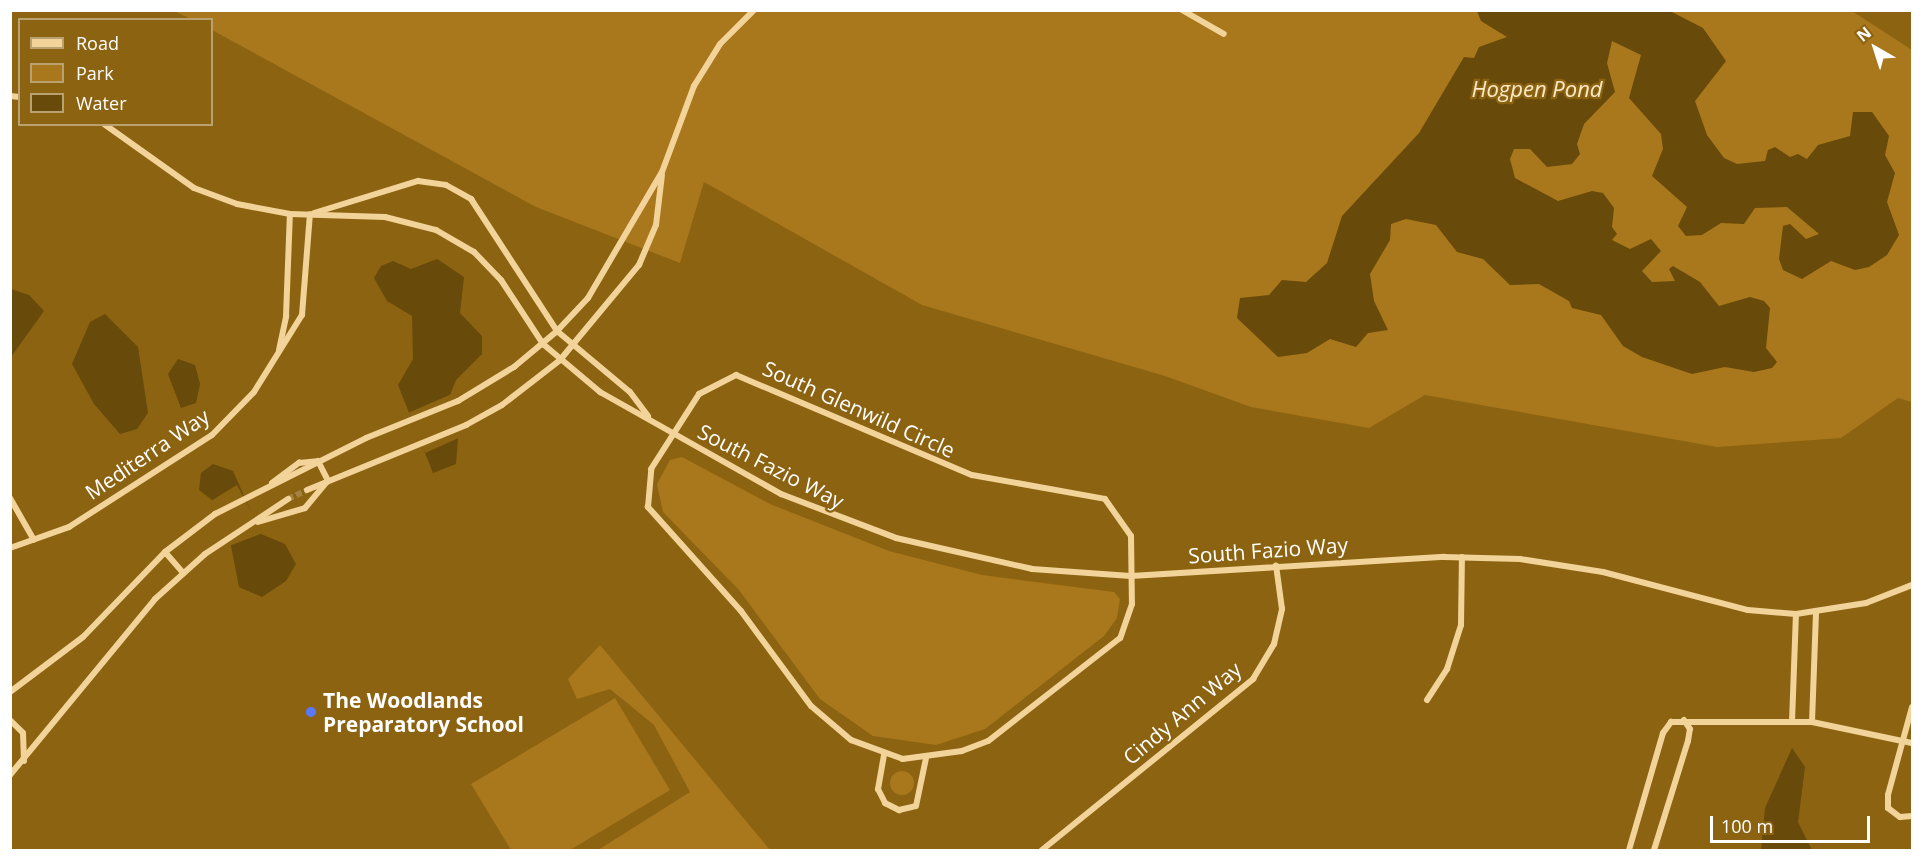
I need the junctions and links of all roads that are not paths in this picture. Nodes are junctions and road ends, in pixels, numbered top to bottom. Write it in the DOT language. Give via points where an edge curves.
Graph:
graph roads {
  1 [pos="754,10"];
  2 [pos="1182,10"];
  3 [pos="1224,34"];
  4 [pos="107,126"];
  5 [pos="662,172"];
  6 [pos="290,214"];
  7 [pos="310,214"];
  8 [pos="557,331"];
  9 [pos="543,344"];
  10 [pos="575,345"];
  11 [pos="278,356"];
  12 [pos="560,360"];
  13 [pos="648,417"];
  14 [pos="673,434"];
  15 [pos="318,461"];
  16 [pos="328,481"];
  17 [pos="307,490"];
  18 [pos="10,498"];
  19 [pos="288,499"];
  20 [pos="257,522"];
  21 [pos="34,540"];
  22 [pos="10,548"];
  23 [pos="165,552"];
  24 [pos="1462,557"];
  25 [pos="1276,565"];
  26 [pos="183,573"];
  27 [pos="1131,576"];
  28 [pos="1912,585"];
  29 [pos="1816,613"];
  30 [pos="1797,614"];
  31 [pos="10,692"];
  32 [pos="1427,700"];
  33 [pos="1912,706"];
  34 [pos="10,720"];
  35 [pos="1684,720"];
  36 [pos="1792,722"];
  37 [pos="1812,722"];
  38 [pos="1905,741"];
  39 [pos="1912,743"];
  40 [pos="884,755"];
  41 [pos="926,758"];
  42 [pos="24,762"];
  43 [pos="10,775"];
  44 [pos="1912,816"];
  45 [pos="1042,850"];
  46 [pos="1629,850"];
  47 [pos="1654,850"];
  1 -- 5 [label="street" via="720,44 694,86"];
  2 -- 3 [label="street"];
  4 -- 6 [label="street, South Fazio Way" via="194,188"];
  5 -- 8 [label="street" via="588,298"];
  5 -- 10 [label="street" via="656,225 639,265"];
  6 -- 7 [label="street, South Fazio Way"];
  6 -- 11 [label="street, Mediterra Way" via="286,316"];
  7 -- 8 [label="street" via="388,187 418,181 446,185 471,199"];
  7 -- 9 [label="street, South Fazio Way" via="385,217 445,235 474,252 501,280"];
  7 -- 11 [label="street, Mediterra Way" via="302,315"];
  8 -- 9 [label="street"];
  8 -- 10 [label="street, South Fazio Way"];
  9 -- 12 [label="street, South Fazio Way"];
  9 -- 15 [label="street" via="458,401"];
  10 -- 12 [label="street"];
  10 -- 13 [label="street, South Fazio Way" via="630,392"];
  11 -- 21 [label="street, Mediterra Way" via="254,392 212,435 69,527"];
  12 -- 13 [label="street, South Fazio Way" via="623,408"];
  12 -- 16 [label="street" via="502,405 466,424"];
  13 -- 14 [label="street, South Fazio Way"];
  14 -- 27 [label="street, South Fazio Way" via="791,499 896,538 1032,568"];
  14 -- 27 [label="street, South Glenwild Circle" via="699,394 718,381 736,375 753,380 962,471 1105,499 1131,536"];
  14 -- 40 [label="street, South Glenwild Circle" via="645,485 648,507 741,611 811,706 851,740"];
  15 -- 16 [label="street"];
  15 -- 23 [label="street" via="299,463 270,485 214,514"];
  16 -- 17 [label="street"];
  16 -- 20 [label="street" via="305,508"];
  18 -- 21 [label="street"];
  19 -- 20 [label="street"];
  20 -- 26 [label="street" via="226,538"];
  21 -- 22 [label="street, Mediterra Way"];
  23 -- 26 [label="street"];
  23 -- 31 [label="street" via="83,637"];
  24 -- 25 [label="street, South Fazio Way"];
  24 -- 30 [label="street, South Fazio Way" via="1603,572 1748,610"];
  24 -- 32 [label="street" via="1461,625 1447,669"];
  25 -- 27 [label="street, South Fazio Way"];
  25 -- 45 [label="street, Cindy Ann Way" via="1282,609 1275,644 1252,679"];
  26 -- 42 [label="street"];
  27 -- 41 [label="street, South Glenwild Circle" via="1132,604 1120,638 988,741"];
  28 -- 29 [label="street, South Fazio Way" via="1866,603"];
  29 -- 30 [label="street, South Fazio Way"];
  29 -- 37 [label="street"];
  30 -- 36 [label="street"];
  33 -- 38 [label="street"];
  34 -- 42 [label="street" via="23,733"];
  35 -- 36 [label="street"];
  35 -- 46 [label="street" via="1671,722 1663,733"];
  35 -- 47 [label="street" via="1688,741"];
  36 -- 37 [label="street"];
  37 -- 38 [label="street"];
  38 -- 39 [label="street"];
  38 -- 44 [label="street" via="1888,808 1900,818"];
  40 -- 41 [label="street, South Glenwild Circle"];
  40 -- 41 [label="street" via="878,789 885,803 899,810 916,806"];
  42 -- 43 [label="street"];
}
